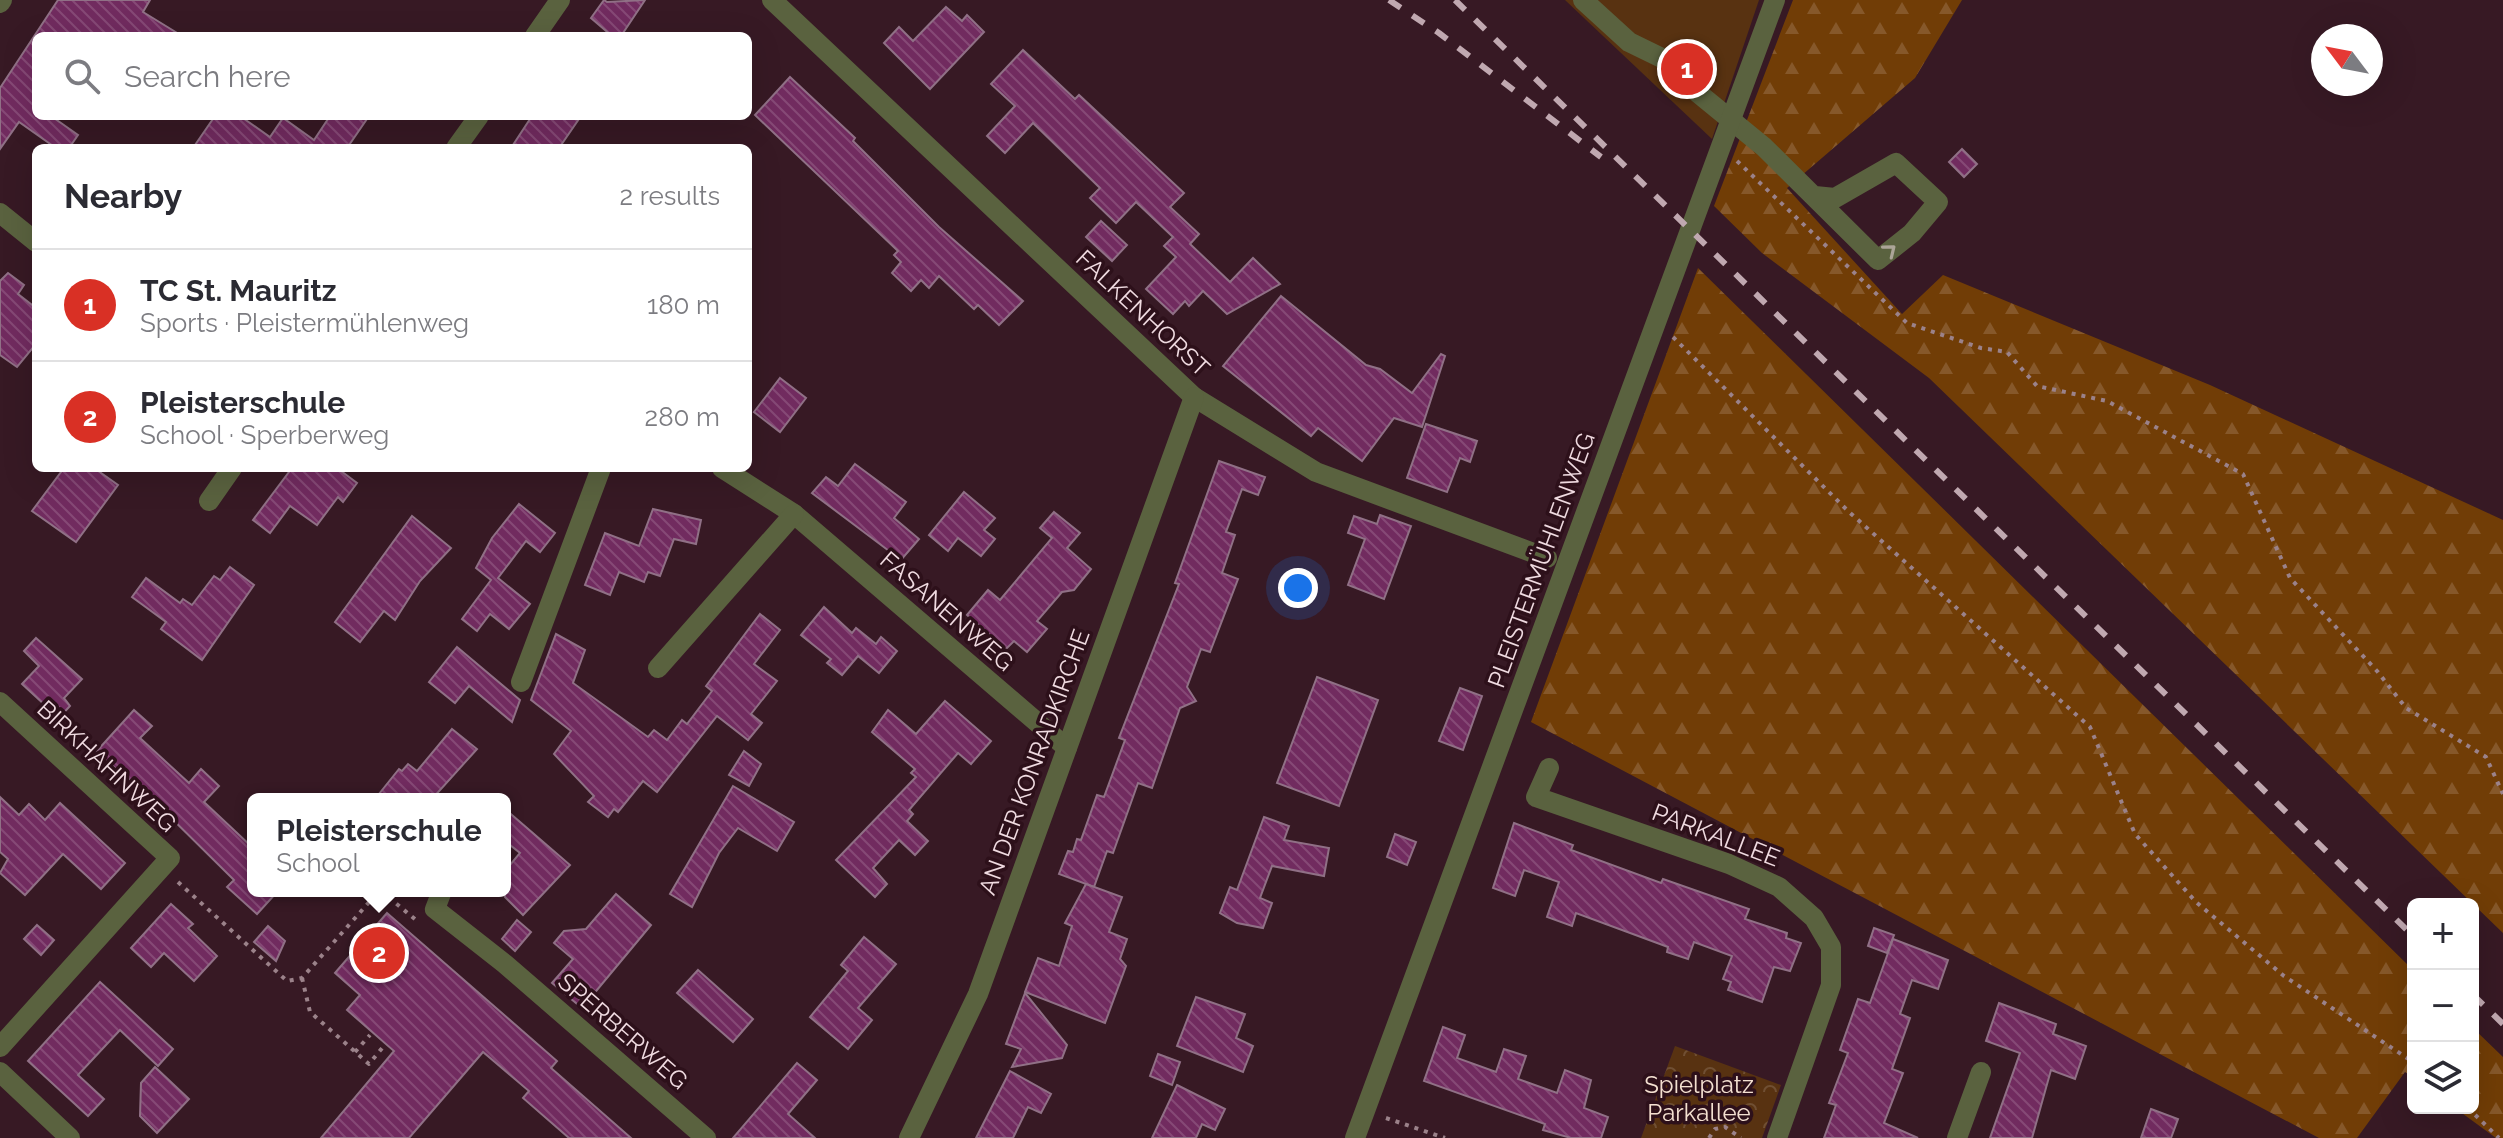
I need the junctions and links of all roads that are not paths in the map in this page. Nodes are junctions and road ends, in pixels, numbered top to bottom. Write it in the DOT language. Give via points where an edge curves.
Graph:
graph roads {
  1 [pos="560,0"];
  2 [pos="772,0"];
  3 [pos="1583,0"];
  4 [pos="1775,0"];
  5 [pos="538,32"];
  6 [pos="1730,118"];
  7 [pos="476,120"];
  8 [pos="459,144"];
  9 [pos="1815,196"];
  10 [pos="0,213"];
  11 [pos="32,239"];
  12 [pos="1194,397"];
  13 [pos="229,472"];
  14 [pos="600,472"];
  15 [pos="728,472"];
  16 [pos="209,501"];
  17 [pos="794,514"];
  18 [pos="1547,558"];
  19 [pos="658,668"];
  20 [pos="521,682"];
  21 [pos="0,702"];
  22 [pos="1067,748"];
  23 [pos="1549,768"];
  24 [pos="440,897"];
  25 [pos="0,1047"];
  26 [pos="0,1072"];
  27 [pos="1981,1072"];
  28 [pos="70,1138"];
  29 [pos="706,1138"];
  30 [pos="909,1138"];
  31 [pos="1355,1138"];
  32 [pos="1777,1138"];
  33 [pos="1957,1138"];
  1 -- 5 [label="street"];
  2 -- 12 [label="street, FALKENHORST"];
  3 -- 6 [label="street" via="1629,42 1670,62"];
  4 -- 6 [label="street, PLEISTERMÜHLENWEG"];
  6 -- 9 [label="street"];
  6 -- 31 [label="street, PLEISTERMÜHLENWEG"];
  7 -- 8 [label="street"];
  9 -- 9 [label="street, one-way" via="1878,260 1912,233 1938,202 1896,163 1835,198"];
  10 -- 11 [label="street"];
  12 -- 18 [label="street, FALKENHORST" via="1316,472"];
  12 -- 22 [label="street, AN DER KONRADKIRCHE"];
  13 -- 16 [label="street"];
  14 -- 20 [label="street"];
  15 -- 17 [label="street, FASANENWEG"];
  17 -- 19 [label="street"];
  17 -- 22 [label="street, FASANENWEG"];
  21 -- 25 [label="street, BIRKHAHNWEG" via="170,858"];
  22 -- 30 [label="street, AN DER KONRADKIRCHE" via="978,994"];
  23 -- 32 [label="street, PARKALLEE" via="1536,797 1729,864 1779,887 1814,918 1831,947 1831,985"];
  24 -- 29 [label="street, SPERBERWEG" via="435,909"];
  26 -- 28 [label="street"];
  27 -- 33 [label="street"];
}
